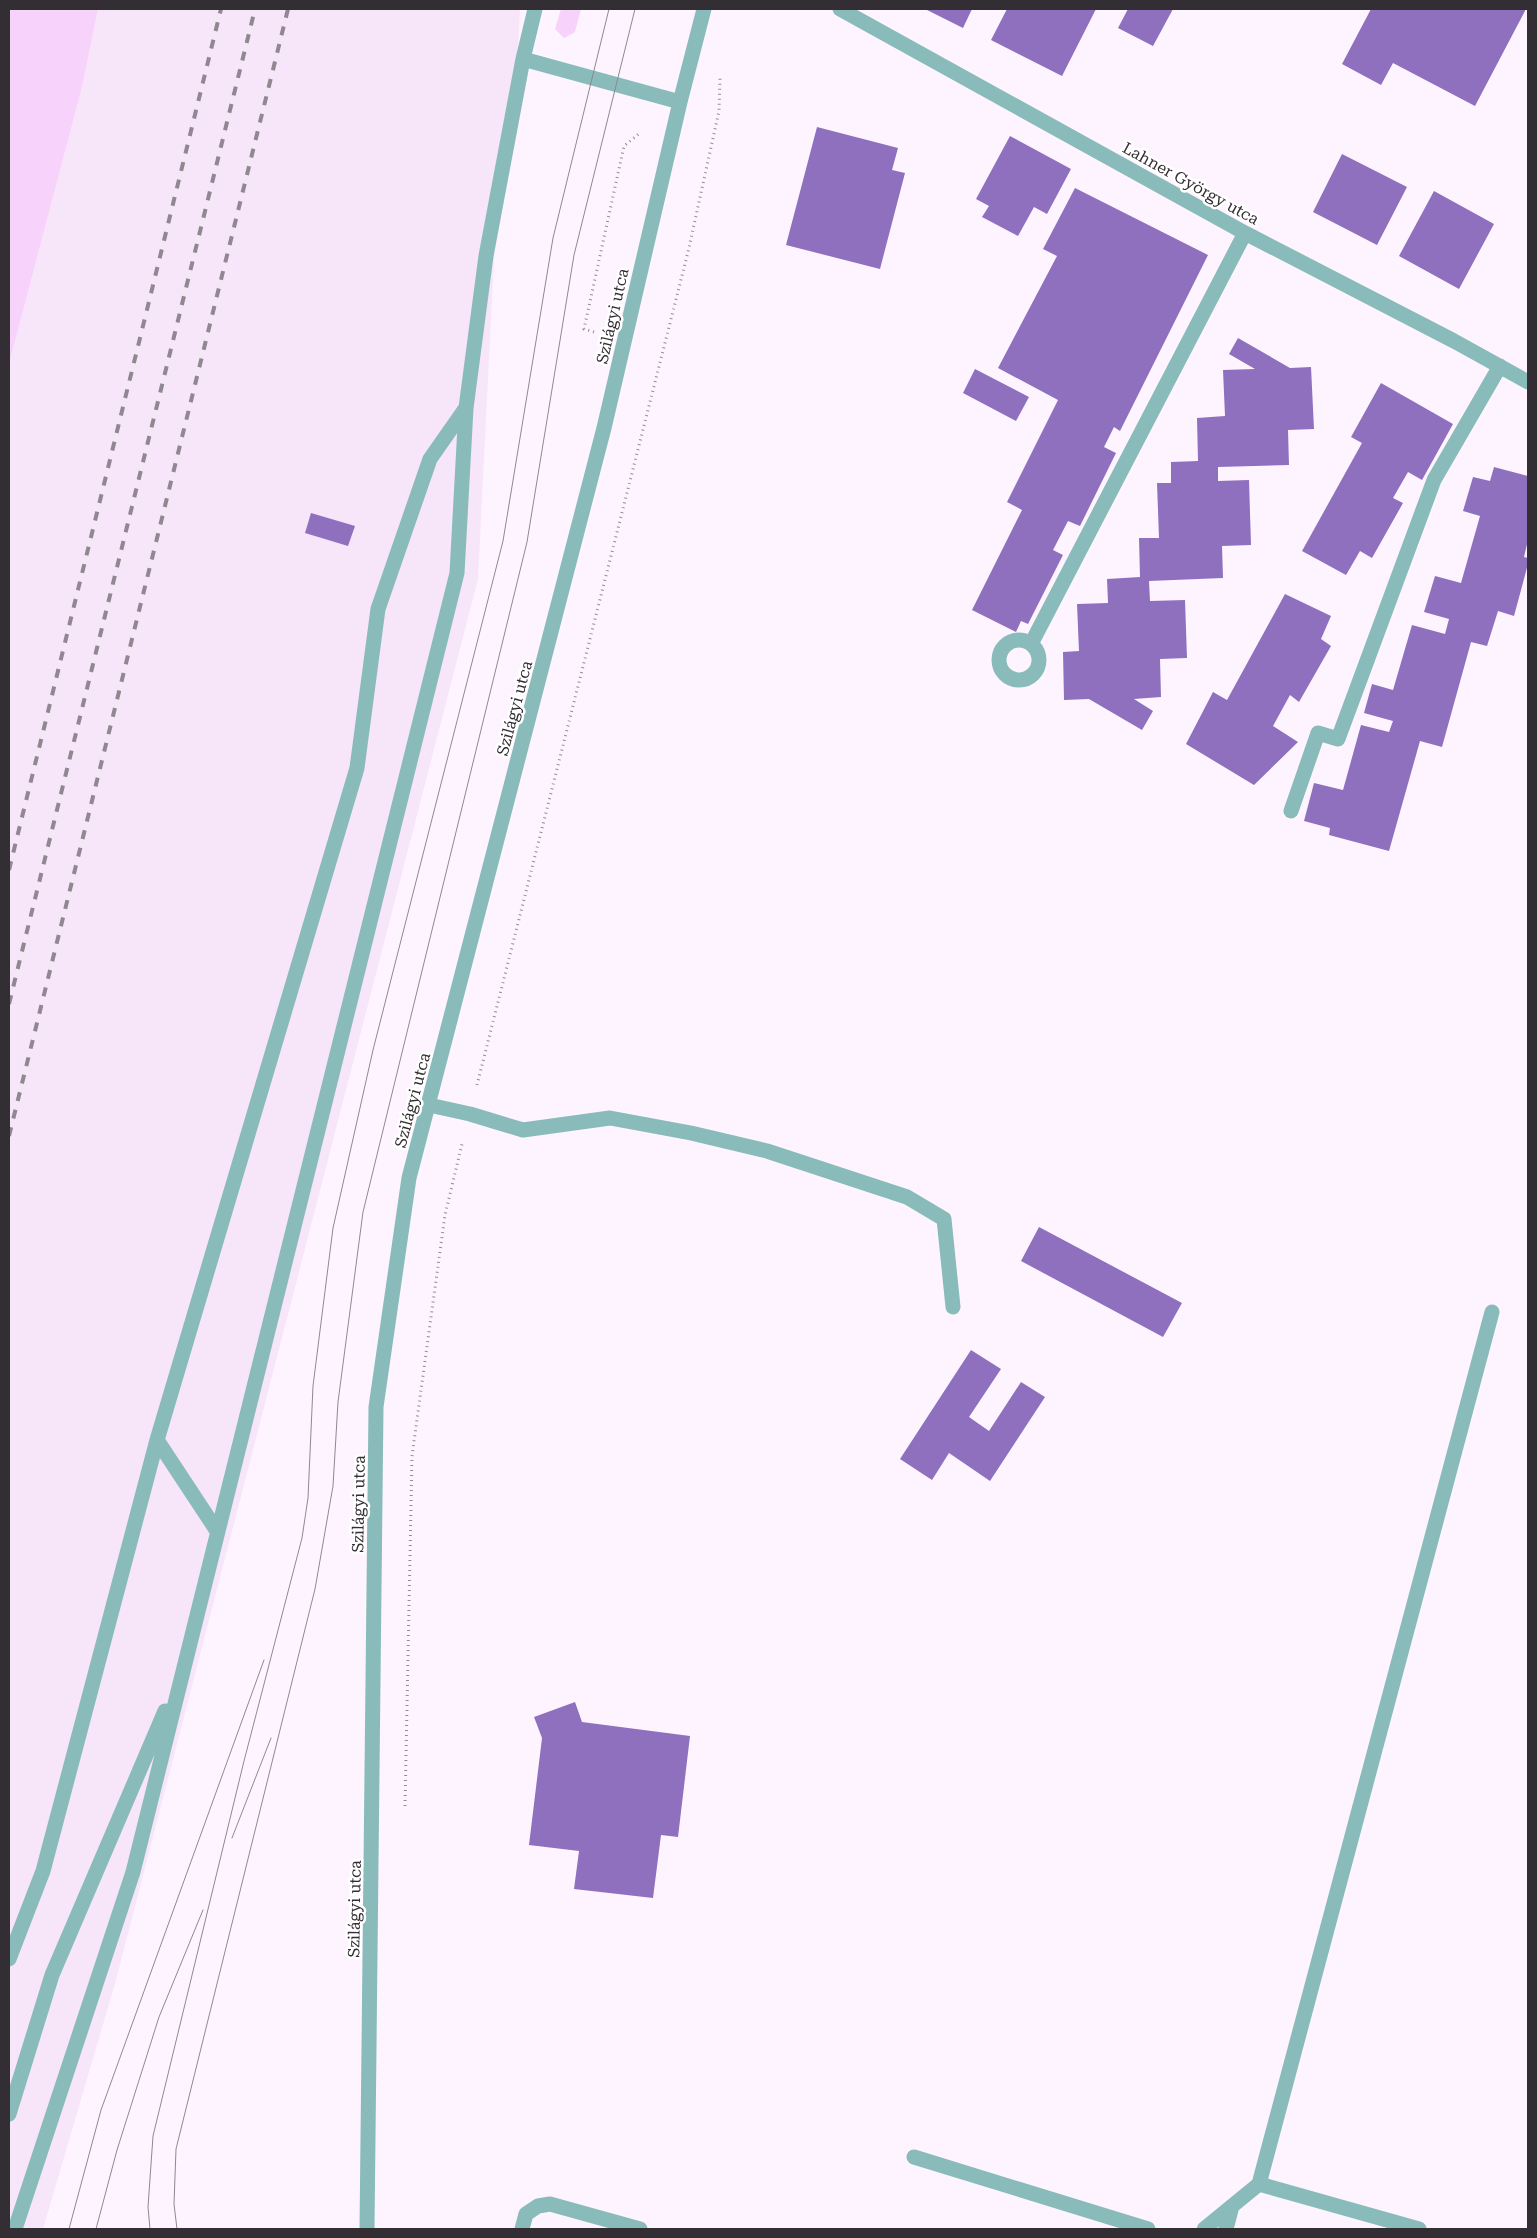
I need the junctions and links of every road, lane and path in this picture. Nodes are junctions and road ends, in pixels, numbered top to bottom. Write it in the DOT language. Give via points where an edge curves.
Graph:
graph roads {
  1 [pos="535,9"];
  2 [pos="704,9"];
  3 [pos="840,9"];
  4 [pos="523,60"];
  5 [pos="680,102"];
  6 [pos="720,111"];
  7 [pos="1245,233"];
  8 [pos="1500,366"];
  9 [pos="1528,382"];
  10 [pos="466,408"];
  11 [pos="1031,644"];
  12 [pos="1291,811"];
  13 [pos="428,1105"];
  14 [pos="470,1114"];
  15 [pos="954,1308"];
  16 [pos="1492,1312"];
  17 [pos="157,1440"];
  18 [pos="217,1531"];
  19 [pos="184,1668"];
  20 [pos="405,1813"];
  21 [pos="9,1959"];
  22 [pos="9,2114"];
  23 [pos="914,2158"];
  24 [pos="1259,2184"];
  25 [pos="1232,2206"];
  26 [pos="15,2229"];
  27 [pos="367,2229"];
  28 [pos="522,2229"];
  29 [pos="640,2229"];
  30 [pos="1148,2229"];
  31 [pos="1204,2229"];
  32 [pos="1226,2229"];
  33 [pos="1418,2229"];
  1 -- 4 [label="street"];
  2 -- 5 [label="street, Szilágyi utca"];
  3 -- 7 [label="street, Lahner György utca"];
  4 -- 5 [label="street"];
  4 -- 10 [label="street" via="486,256"];
  5 -- 13 [label="street, Szilágyi utca" via="604,428"];
  6 -- 14 [label="path" via="688,252"];
  7 -- 8 [label="street, Lahner György utca"];
  7 -- 11 [label="street"];
  8 -- 9 [label="street, Lahner György utca"];
  8 -- 12 [label="street" via="1434,480 1338,739 1318,733"];
  10 -- 17 [label="street" via="430,459 378,609 357,768"];
  10 -- 18 [label="street" via="457,573"];
  13 -- 14 [label="street"];
  13 -- 27 [label="street, Szilágyi utca" via="409,1178 376,1407"];
  14 -- 15 [label="street" via="523,1130 610,1118 767,1151 908,1198 944,1219"];
  14 -- 20 [label="path" via="445,1215 412,1456"];
  16 -- 24 [label="street"];
  17 -- 18 [label="street"];
  17 -- 21 [label="street" via="43,1871"];
  18 -- 19 [label="street"];
  19 -- 22 [label="street" via="52,1975"];
  19 -- 26 [label="street" via="133,1872"];
  23 -- 30 [label="street"];
  24 -- 25 [label="street"];
  24 -- 33 [label="street"];
  25 -- 31 [label="street"];
  25 -- 32 [label="street"];
  28 -- 29 [label="street" via="526,2214 538,2206 550,2204"];
}
